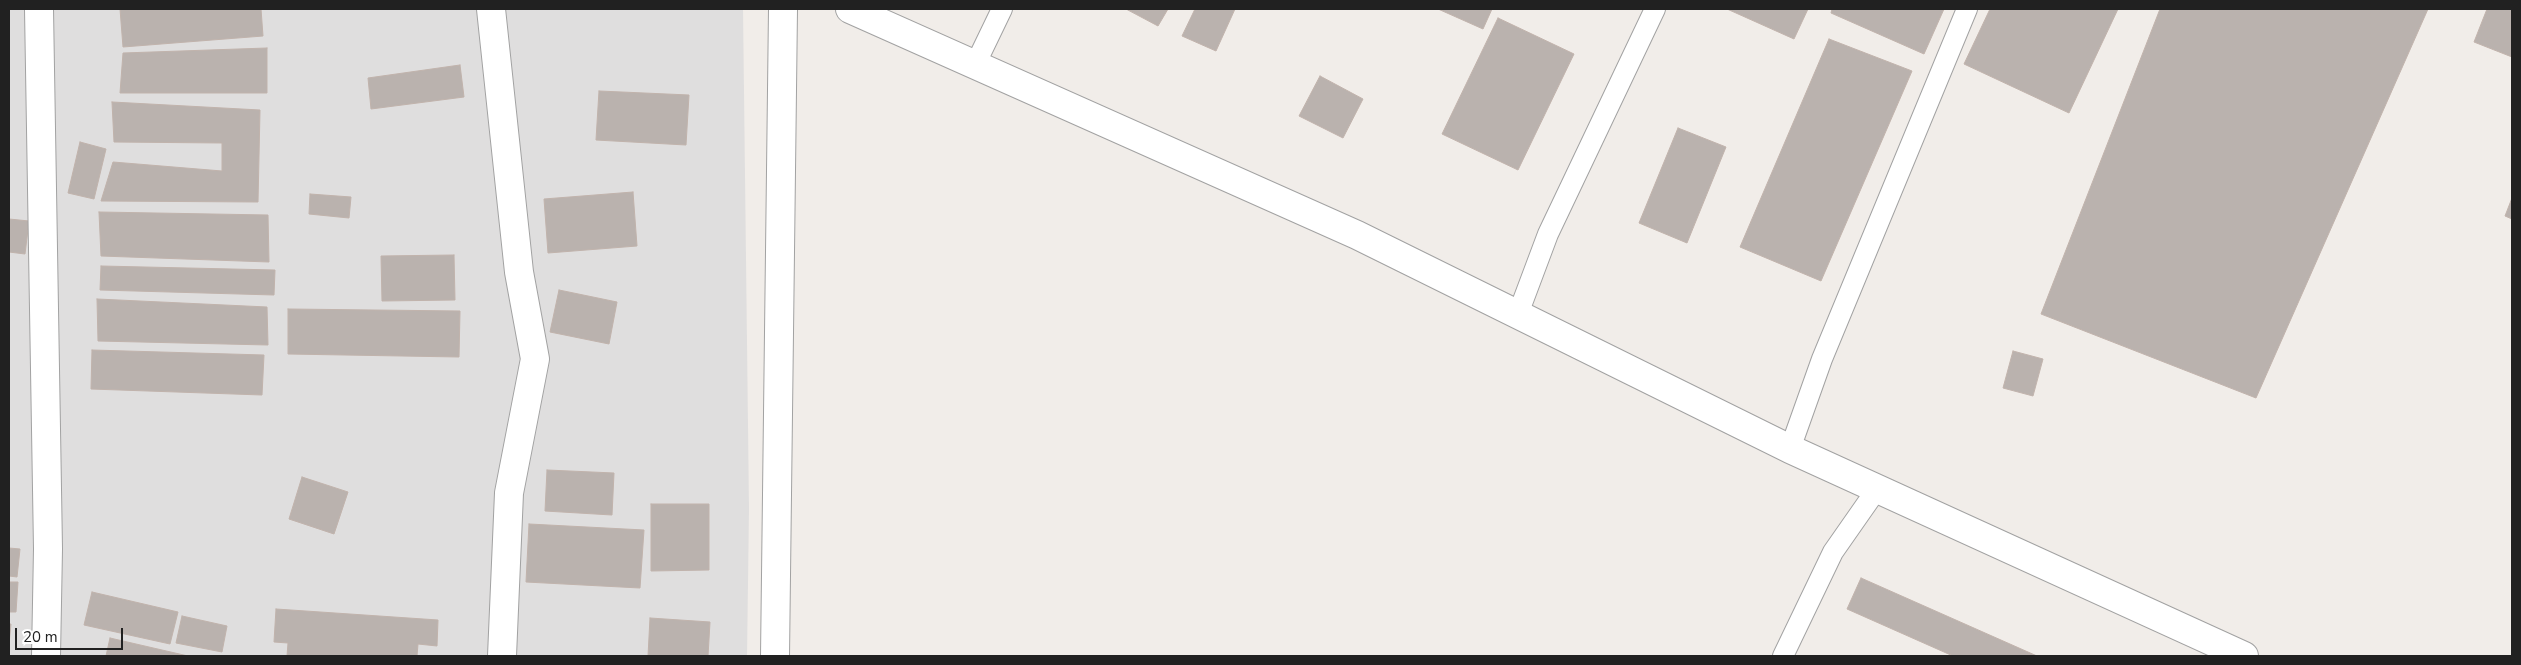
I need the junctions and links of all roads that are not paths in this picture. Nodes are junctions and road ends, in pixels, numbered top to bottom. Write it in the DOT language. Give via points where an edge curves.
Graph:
graph roads {
  1 [pos="39,9"];
  2 [pos="491,9"];
  3 [pos="783,9"];
  4 [pos="850,9"];
  5 [pos="1002,9"];
  6 [pos="1655,9"];
  7 [pos="1967,9"];
  8 [pos="976,65"];
  9 [pos="1518,314"];
  10 [pos="1790,449"];
  11 [pos="1877,489"];
  12 [pos="46,656"];
  13 [pos="502,656"];
  14 [pos="775,656"];
  15 [pos="1783,656"];
  16 [pos="2244,656"];
  1 -- 12 [label="street" via="48,549"];
  2 -- 13 [label="street" via="519,272 535,359 509,492"];
  3 -- 14 [label="street"];
  4 -- 8 [label="street"];
  5 -- 8 [label="lane"];
  6 -- 9 [label="lane" via="1548,234"];
  7 -- 10 [label="lane" via="1822,360"];
  8 -- 9 [label="street" via="1357,235"];
  9 -- 10 [label="street"];
  10 -- 11 [label="street"];
  11 -- 15 [label="lane" via="1833,552"];
  11 -- 16 [label="street"];
}
